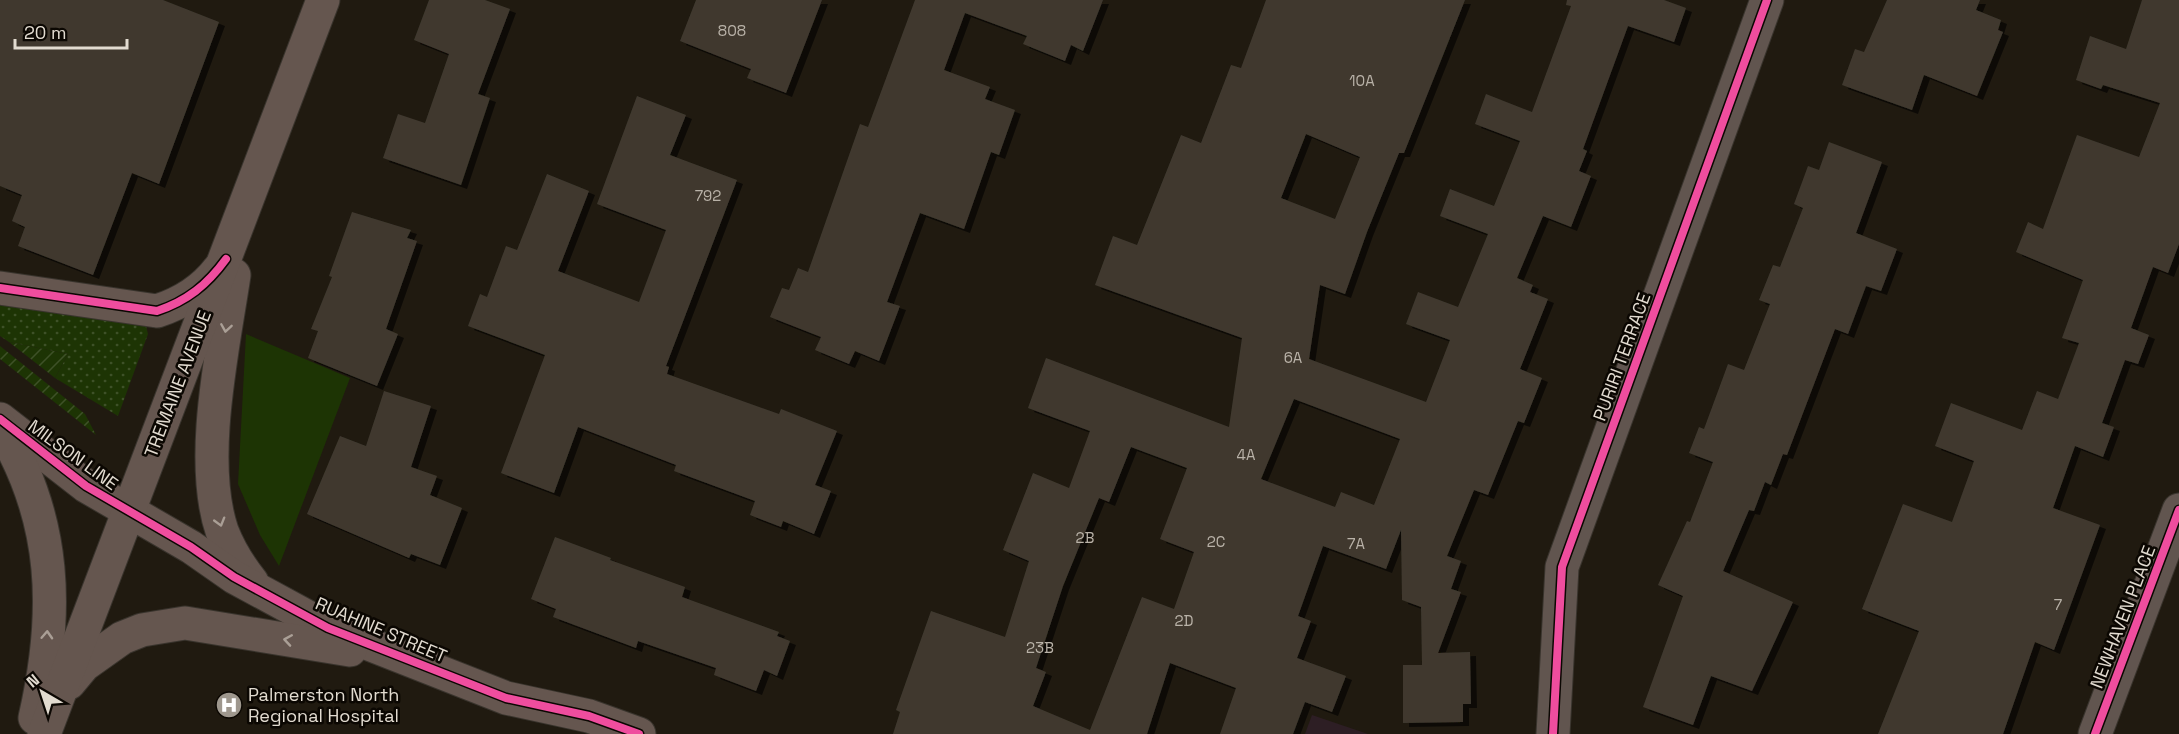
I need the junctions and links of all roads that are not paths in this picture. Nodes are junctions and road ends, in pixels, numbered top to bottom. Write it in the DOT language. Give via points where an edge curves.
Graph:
graph roads {
  1 [pos="323,0"];
  2 [pos="1767,0"];
  3 [pos="245,208"];
  4 [pos="226,259"];
  5 [pos="0,288"];
  6 [pos="0,419"];
  7 [pos="0,426"];
  8 [pos="2179,510"];
  9 [pos="130,512"];
  10 [pos="2171,554"];
  11 [pos="258,591"];
  12 [pos="408,659"];
  13 [pos="506,698"];
  14 [pos="41,730"];
  15 [pos="555,734"];
  16 [pos="639,734"];
  17 [pos="1553,734"];
  18 [pos="2095,734"];
  1 -- 3 [label="main road, TREMAINE AVENUE"];
  2 -- 17 [label="street, PURIRI TERRACE" via="1562,567"];
  3 -- 4 [label="main road, TREMAINE AVENUE"];
  3 -- 11 [label="main road, one-way" via="222,351 213,466 223,532"];
  4 -- 5 [label="main road" via="193,294 157,311"];
  4 -- 9 [label="main road, TREMAINE AVENUE"];
  6 -- 9 [label="main road, MILSON LINE" via="86,486"];
  14 -- 7 [label="main road, one-way" via="48,560 33,490"];
  8 -- 10 [label="street, NEWHAVEN PLACE"];
  9 -- 11 [label="main road, RUAHINE STREET"];
  9 -- 14 [label="main road, TREMAINE AVENUE"];
  10 -- 18 [label="street, NEWHAVEN PLACE"];
  11 -- 12 [label="main road, RUAHINE STREET" via="328,628"];
  12 -- 13 [label="main road, RUAHINE STREET"];
  12 -- 14 [label="main road, one-way" via="185,623 142,630 122,638 84,665"];
  13 -- 15 [label="main road, RUAHINE STREET"];
  13 -- 16 [label="main road, RUAHINE STREET" via="589,716"];
}
